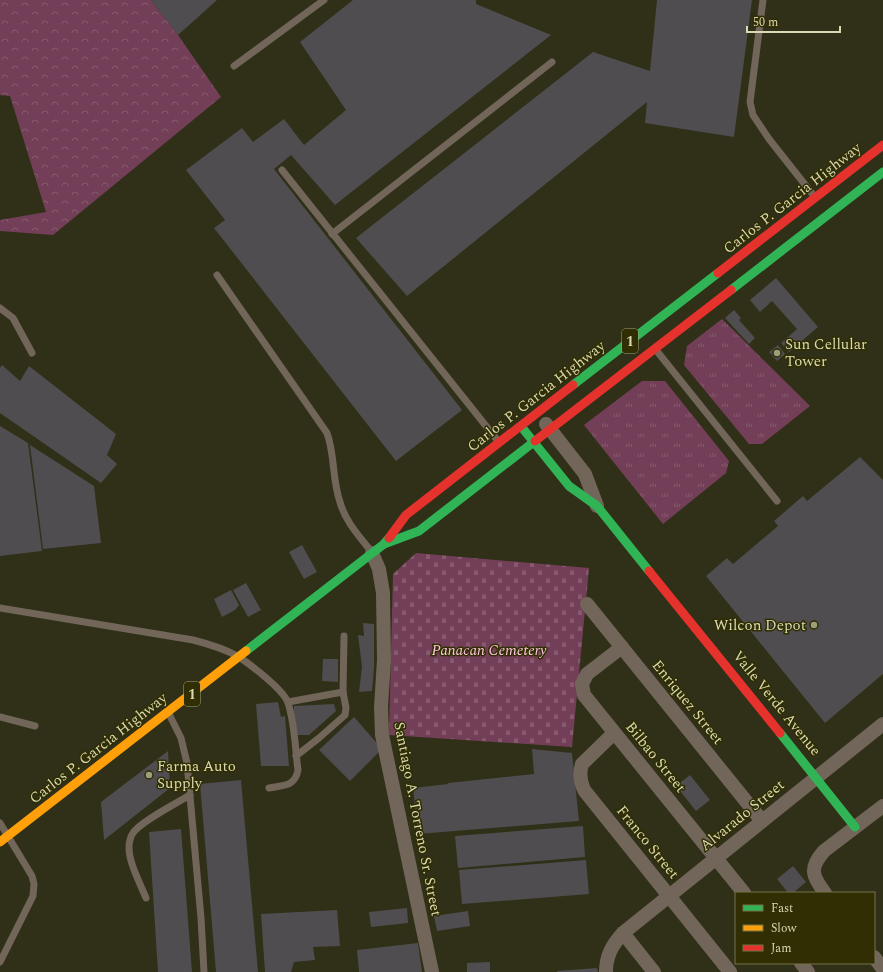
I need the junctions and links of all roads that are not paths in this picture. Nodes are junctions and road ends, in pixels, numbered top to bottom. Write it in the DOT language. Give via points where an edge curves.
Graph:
graph roads {
  1 [pos="324,0"];
  2 [pos="763,0"];
  3 [pos="552,62"];
  4 [pos="234,66"];
  5 [pos="883,145"];
  6 [pos="282,170"];
  7 [pos="883,172"];
  8 [pos="816,197"];
  9 [pos="332,234"];
  10 [pos="217,275"];
  11 [pos="0,308"];
  12 [pos="655,348"];
  13 [pos="32,353"];
  14 [pos="538,412"];
  15 [pos="521,425"];
  16 [pos="550,430"];
  17 [pos="534,442"];
  18 [pos="506,451"];
  19 [pos="575,461"];
  20 [pos="559,474"];
  21 [pos="777,501"];
  22 [pos="597,506"];
  23 [pos="384,544"];
  24 [pos="372,553"];
  25 [pos="587,604"];
  26 [pos="0,608"];
  27 [pos="344,636"];
  28 [pos="622,647"];
  29 [pos="239,657"];
  30 [pos="344,692"];
  31 [pos="288,702"];
  32 [pos="168,712"];
  33 [pos="0,717"];
  34 [pos="883,724"];
  35 [pos="35,726"];
  36 [pos="614,733"];
  37 [pos="296,756"];
  38 [pos="816,778"];
  39 [pos="269,788"];
  40 [pos="190,795"];
  41 [pos="883,806"];
  42 [pos="762,821"];
  43 [pos="0,823"];
  44 [pos="855,827"];
  45 [pos="8,836"];
  46 [pos="0,842"];
  47 [pos="716,858"];
  48 [pos="743,892"];
  49 [pos="824,892"];
  50 [pos="669,896"];
  51 [pos="146,898"];
  52 [pos="623,933"];
  53 [pos="875,958"];
  54 [pos="0,962"];
  55 [pos="802,964"];
  56 [pos="883,968"];
  57 [pos="204,972"];
  58 [pos="432,972"];
  59 [pos="606,972"];
  60 [pos="654,972"];
  61 [pos="730,972"];
  62 [pos="808,972"];
  1 -- 4 [label="lane"];
  2 -- 8 [label="lane" via="750,102 753,115"];
  3 -- 9 [label="lane"];
  5 -- 8 [label="main road, Carlos P. Garcia Highway / 1"];
  6 -- 9 [label="lane"];
  7 -- 12 [label="main road, Carlos P. Garcia Highway / 1"];
  8 -- 14 [label="main road, Carlos P. Garcia Highway / 1"];
  9 -- 18 [label="lane"];
  10 -- 24 [label="lane" via="327,433 343,512"];
  11 -- 13 [label="lane" via="13,318"];
  12 -- 16 [label="main road, Carlos P. Garcia Highway / 1"];
  12 -- 21 [label="lane"];
  14 -- 15 [label="main road, Carlos P. Garcia Highway / 1"];
  14 -- 16 [label="street, Valle Verde Avenue"];
  15 -- 17 [label="main road, Valle Verde Avenue"];
  15 -- 18 [label="main road, Carlos P. Garcia Highway / 1"];
  16 -- 17 [label="main road, Carlos P. Garcia Highway / 1"];
  16 -- 19 [label="street, Valle Verde Avenue"];
  17 -- 18 [label="main road, Carlos P. Garcia Highway / 1"];
  17 -- 20 [label="main road, Valle Verde Avenue"];
  18 -- 23 [label="main road, Carlos P. Garcia Highway / 1" via="406,515"];
  18 -- 23 [label="main road, Carlos P. Garcia Highway / 1" via="419,531"];
  19 -- 20 [label="street"];
  19 -- 22 [label="street, Valle Verde Avenue" via="585,474"];
  20 -- 22 [label="main road, Valle Verde Avenue" via="569,486"];
  22 -- 38 [label="main road, Valle Verde Avenue"];
  23 -- 24 [label="main road, Carlos P. Garcia Highway / 1"];
  24 -- 29 [label="main road, Carlos P. Garcia Highway / 1"];
  24 -- 58 [label="street, Santiago A. Torreno Sr. Street" via="379,569 383,593 382,735"];
  25 -- 28 [label="street, Enriquez Street"];
  26 -- 29 [label="lane" via="193,640 214,645"];
  27 -- 30 [label="lane"];
  28 -- 36 [label="street, Bilbao Street" via="586,674 582,684 584,695"];
  28 -- 42 [label="street, Enriquez Street"];
  29 -- 31 [label="lane" via="283,693"];
  29 -- 32 [label="main road, Carlos P. Garcia Highway / 1"];
  30 -- 31 [label="lane"];
  30 -- 37 [label="lane" via="345,715"];
  31 -- 37 [label="lane"];
  32 -- 40 [label="lane" via="181,738 187,763"];
  32 -- 45 [label="main road, Carlos P. Garcia Highway / 1"];
  33 -- 35 [label="lane"];
  34 -- 38 [label="street, Alvarado Street"];
  36 -- 47 [label="street, Bilbao Street"];
  36 -- 50 [label="street, Franco Street" via="582,764 582,786"];
  37 -- 39 [label="lane" via="298,770 292,783"];
  38 -- 42 [label="street, Alvarado Street"];
  38 -- 44 [label="main road, Valle Verde Avenue"];
  40 -- 51 [label="lane" via="142,825 133,832 129,840 130,858"];
  40 -- 57 [label="lane"];
  41 -- 44 [label="street"];
  42 -- 47 [label="street, Alvarado Street"];
  43 -- 45 [label="lane"];
  44 -- 49 [label="street" via="824,851 815,864 814,877"];
  45 -- 46 [label="main road, Carlos P. Garcia Highway / 1"];
  45 -- 54 [label="lane" via="32,876 34,884 33,896"];
  47 -- 48 [label="street, Bilbao Street"];
  47 -- 50 [label="street, Alvarado Street"];
  50 -- 52 [label="street, Alvarado Street"];
  50 -- 61 [label="street, Franco Street"];
  52 -- 59 [label="street, Alvarado Street" via="607,958"];
  52 -- 60 [label="street"];
  53 -- 56 [label="street"];
  55 -- 62 [label="street"];
}
